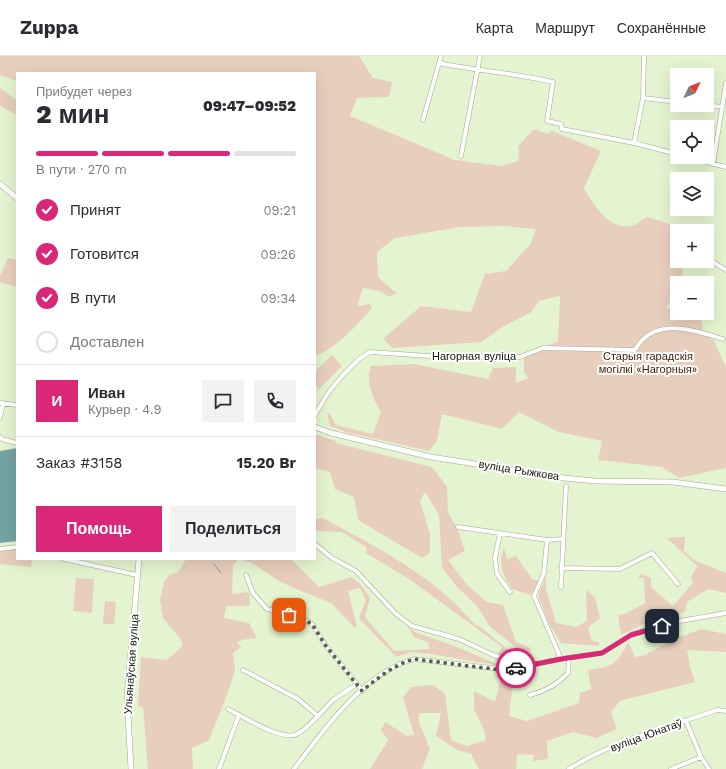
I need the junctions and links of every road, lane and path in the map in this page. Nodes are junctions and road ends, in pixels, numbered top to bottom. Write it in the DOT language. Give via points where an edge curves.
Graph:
graph roads {
  1 [pos="441,56"];
  2 [pos="480,56"];
  3 [pos="644,56"];
  4 [pos="439,63"];
  5 [pos="477,71"];
  6 [pos="726,83"];
  7 [pos="643,98"];
  8 [pos="670,101"];
  9 [pos="714,106"];
  10 [pos="723,107"];
  11 [pos="423,120"];
  12 [pos="634,143"];
  13 [pos="670,152"];
  14 [pos="461,156"];
  15 [pos="714,158"];
  16 [pos="713,164"];
  17 [pos="726,167"];
  18 [pos="0,184"];
  19 [pos="16,197"];
  20 [pos="714,263"];
  21 [pos="726,270"];
  22 [pos="723,339"];
  23 [pos="1,403"];
  24 [pos="16,405"];
  25 [pos="316,413"];
  26 [pos="0,418"];
  27 [pos="316,427"];
  28 [pos="0,437"];
  29 [pos="16,443"];
  30 [pos="566,486"];
  31 [pos="726,489"];
  32 [pos="458,527"];
  33 [pos="500,533"];
  34 [pos="562,539"];
  35 [pos="547,540"];
  36 [pos="316,545"];
  37 [pos="16,547"];
  38 [pos="0,548"];
  39 [pos="69,560"];
  40 [pos="139,560"];
  41 [pos="561,568"];
  42 [pos="137,575"];
  43 [pos="246,575"];
  44 [pos="678,584"];
  45 [pos="560,587"];
  46 [pos="510,592"];
  47 [pos="726,613"];
  48 [pos="569,658"];
  49 [pos="561,659"];
  50 [pos="527,665"];
  51 [pos="244,670"];
  52 [pos="357,684"];
  53 [pos="362,691"];
  54 [pos="530,695"];
  55 [pos="228,709"];
  56 [pos="726,711"];
  57 [pos="239,715"];
  58 [pos="318,716"];
  59 [pos="686,721"];
  60 [pos="702,757"];
  61 [pos="131,769"];
  62 [pos="218,769"];
  63 [pos="294,769"];
  64 [pos="569,769"];
  65 [pos="672,769"];
  66 [pos="709,769"];
  1 -- 4 [label="street"];
  2 -- 5 [label="street"];
  3 -- 7 [label="street"];
  4 -- 5 [label="street"];
  4 -- 11 [label="street"];
  5 -- 12 [label="street" via="553,82 547,121 561,124 562,129"];
  5 -- 14 [label="street"];
  6 -- 10 [label="street"];
  7 -- 8 [label="street"];
  7 -- 12 [label="street"];
  9 -- 10 [label="street"];
  10 -- 15 [label="street"];
  12 -- 13 [label="street"];
  16 -- 17 [label="street"];
  18 -- 19 [label="main road"];
  20 -- 21 [label="street"];
  22 -- 25 [label="street, Нагорная вуліца" via="698,330 675,328 651,332 640,341 635,350 549,348 520,356 445,357 370,352 343,375"];
  23 -- 24 [label="street"];
  23 -- 26 [label="street"];
  27 -- 31 [label="main road, вуліца Рыжкова" via="431,456 564,478 673,482"];
  28 -- 29 [label="street"];
  30 -- 34 [label="street"];
  32 -- 33 [label="street"];
  33 -- 35 [label="street"];
  33 -- 46 [label="street" via="495,558 497,574"];
  34 -- 35 [label="street"];
  34 -- 41 [label="street"];
  35 -- 49 [label="street" via="544,574 534,596"];
  36 -- 50 [label="street" via="332,558 356,571 395,613 412,626 459,639 493,655"];
  37 -- 38 [label="street"];
  39 -- 42 [label="street"];
  40 -- 42 [label="main road, Ульянаўская вуліца"];
  41 -- 44 [label="street" via="620,569 652,553"];
  41 -- 45 [label="street"];
  42 -- 61 [label="main road, Ульянаўская вуліца" via="127,696"];
  43 -- 52 [label="street" via="253,593 267,609 299,617 312,624"];
  47 -- 48 [label="street" via="674,622 631,635 602,653"];
  48 -- 49 [label="street"];
  48 -- 54 [label="street" via="568,673 556,685"];
  49 -- 50 [label="street"];
  50 -- 53 [label="street" via="501,670 414,659 384,672"];
  51 -- 58 [label="street" via="298,699"];
  52 -- 53 [label="street"];
  52 -- 58 [label="street" via="332,700"];
  53 -- 63 [label="street" via="325,728"];
  55 -- 57 [label="street"];
  56 -- 59 [label="street, вуліца Юнатаў" via="717,710"];
  57 -- 58 [label="street" via="272,731 290,736 297,735"];
  57 -- 62 [label="street"];
  59 -- 60 [label="street"];
  59 -- 64 [label="street, вуліца Юнатаў" via="588,757"];
  60 -- 65 [label="street"];
  60 -- 66 [label="street"];
}
